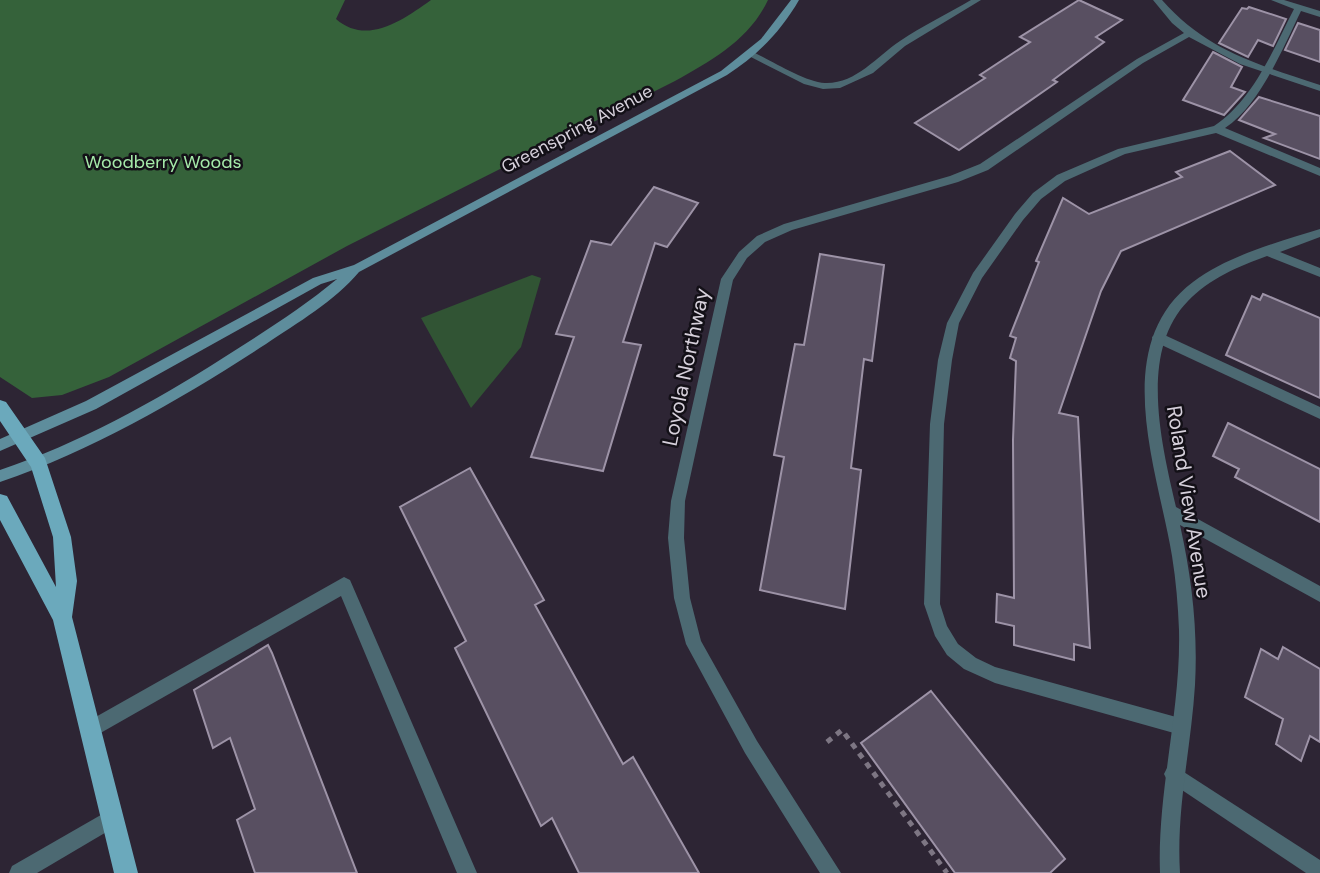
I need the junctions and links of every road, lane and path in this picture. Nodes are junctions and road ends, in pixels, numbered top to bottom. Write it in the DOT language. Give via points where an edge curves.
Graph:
graph roads {
  1 [pos="795,0"];
  2 [pos="977,0"];
  3 [pos="1157,0"];
  4 [pos="1275,0"];
  5 [pos="1299,8"];
  6 [pos="1320,14"];
  7 [pos="1190,33"];
  8 [pos="752,55"];
  9 [pos="1267,70"];
  10 [pos="1320,88"];
  11 [pos="1217,129"];
  12 [pos="1320,172"];
  13 [pos="1320,233"];
  14 [pos="1271,253"];
  15 [pos="358,268"];
  16 [pos="1320,273"];
  17 [pos="1158,337"];
  18 [pos="0,407"];
  19 [pos="1320,414"];
  20 [pos="21,437"];
  21 [pos="0,445"];
  22 [pos="39,464"];
  23 [pos="0,476"];
  24 [pos="0,502"];
  25 [pos="1171,512"];
  26 [pos="1320,594"];
  27 [pos="62,617"];
  28 [pos="1181,726"];
  29 [pos="91,729"];
  30 [pos="827,741"];
  31 [pos="1173,774"];
  32 [pos="113,817"];
  33 [pos="1320,871"];
  34 [pos="19,873"];
  35 [pos="126,873"];
  36 [pos="467,873"];
  37 [pos="831,873"];
  38 [pos="947,873"];
  39 [pos="1170,873"];
  1 -- 8 [label="main road, Greenspring Avenue"];
  2 -- 8 [label="street" via="902,44 870,71 840,85 808,82"];
  3 -- 7 [label="street"];
  4 -- 5 [label="street"];
  5 -- 6 [label="street"];
  5 -- 9 [label="street"];
  7 -- 9 [label="street"];
  7 -- 37 [label="street, Loyola Northway" via="1140,61 984,167 779,231 752,247 727,279 678,501 682,597 694,644 751,747"];
  8 -- 15 [label="main road, Greenspring Avenue"];
  9 -- 10 [label="street"];
  9 -- 11 [label="street" via="1242,107"];
  11 -- 12 [label="street"];
  11 -- 28 [label="street" via="1092,162 1061,177 1037,196 977,276 953,323 937,424 932,604 940,633 955,654 995,676"];
  13 -- 14 [label="street, Roland View Avenue"];
  14 -- 16 [label="street"];
  14 -- 17 [label="street, Roland View Avenue" via="1231,265 1195,287 1171,312"];
  15 -- 20 [label="main road, Greenspring Avenue" via="317,281 91,405"];
  15 -- 22 [label="main road, Greenspring Avenue" via="289,322 162,405"];
  17 -- 19 [label="street"];
  17 -- 25 [label="street, Roland View Avenue" via="1151,407"];
  18 -- 20 [label="main road"];
  20 -- 21 [label="main road, Greenspring Avenue"];
  20 -- 22 [label="main road"];
  22 -- 23 [label="main road, Greenspring Avenue"];
  22 -- 27 [label="main road" via="62,537 67,582"];
  24 -- 27 [label="main road"];
  25 -- 26 [label="street"];
  25 -- 28 [label="street, Roland View Avenue" via="1184,586"];
  27 -- 29 [label="main road"];
  28 -- 31 [label="street, Roland View Avenue"];
  29 -- 32 [label="main road"];
  29 -- 36 [label="street" via="344,585"];
  30 -- 38 [label="path" via="842,730"];
  31 -- 33 [label="street"];
  31 -- 39 [label="street, Roland View Avenue" via="1167,844"];
  32 -- 34 [label="street"];
  32 -- 35 [label="main road"];
}
